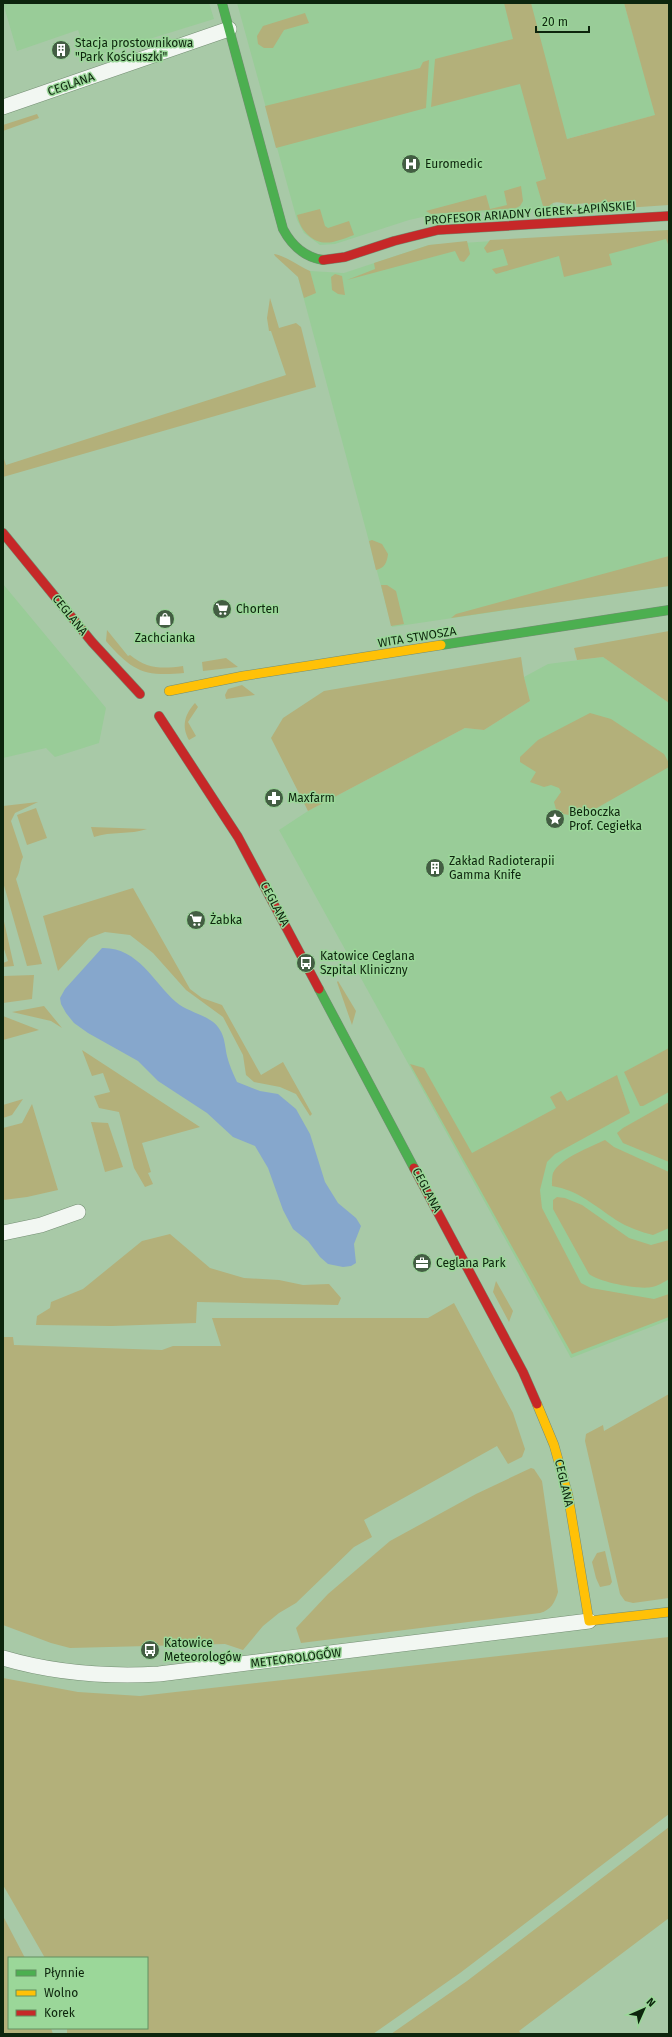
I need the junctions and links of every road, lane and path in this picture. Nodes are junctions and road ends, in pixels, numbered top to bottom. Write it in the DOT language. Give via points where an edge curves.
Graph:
graph roads {
  1 [pos="222,3"];
  2 [pos="229,29"];
  3 [pos="3,108"];
  4 [pos="669,216"];
  5 [pos="3,533"];
  6 [pos="669,610"];
  7 [pos="148,685"];
  8 [pos="168,692"];
  9 [pos="168,710"];
  10 [pos="148,715"];
  11 [pos="159,716"];
  12 [pos="78,1212"];
  13 [pos="3,1233"];
  14 [pos="669,1612"];
  15 [pos="589,1621"];
  16 [pos="3,1658"];
  1 -- 2 [label="street, PROFESOR ARIADNY GIEREK-ŁAPIŃSKIEJ"];
  2 -- 3 [label="street, CEGLANA"];
  2 -- 4 [label="street, PROFESOR ARIADNY GIEREK-ŁAPIŃSKIEJ" via="283,229 295,248 311,257 323,260 338,259 414,234 438,230"];
  5 -- 7 [label="street, CEGLANA" via="139,698"];
  6 -- 8 [label="street, WITA STWOSZA" via="251,675"];
  9 -- 11 [label="street"];
  10 -- 11 [label="street"];
  11 -- 15 [label="street, CEGLANA" via="242,843 523,1372 554,1445 568,1495"];
  12 -- 13 [label="street" via="41,1225"];
  14 -- 15 [label="street"];
  15 -- 16 [label="street, METEOROLOGÓW" via="138,1675 85,1674"];
}
